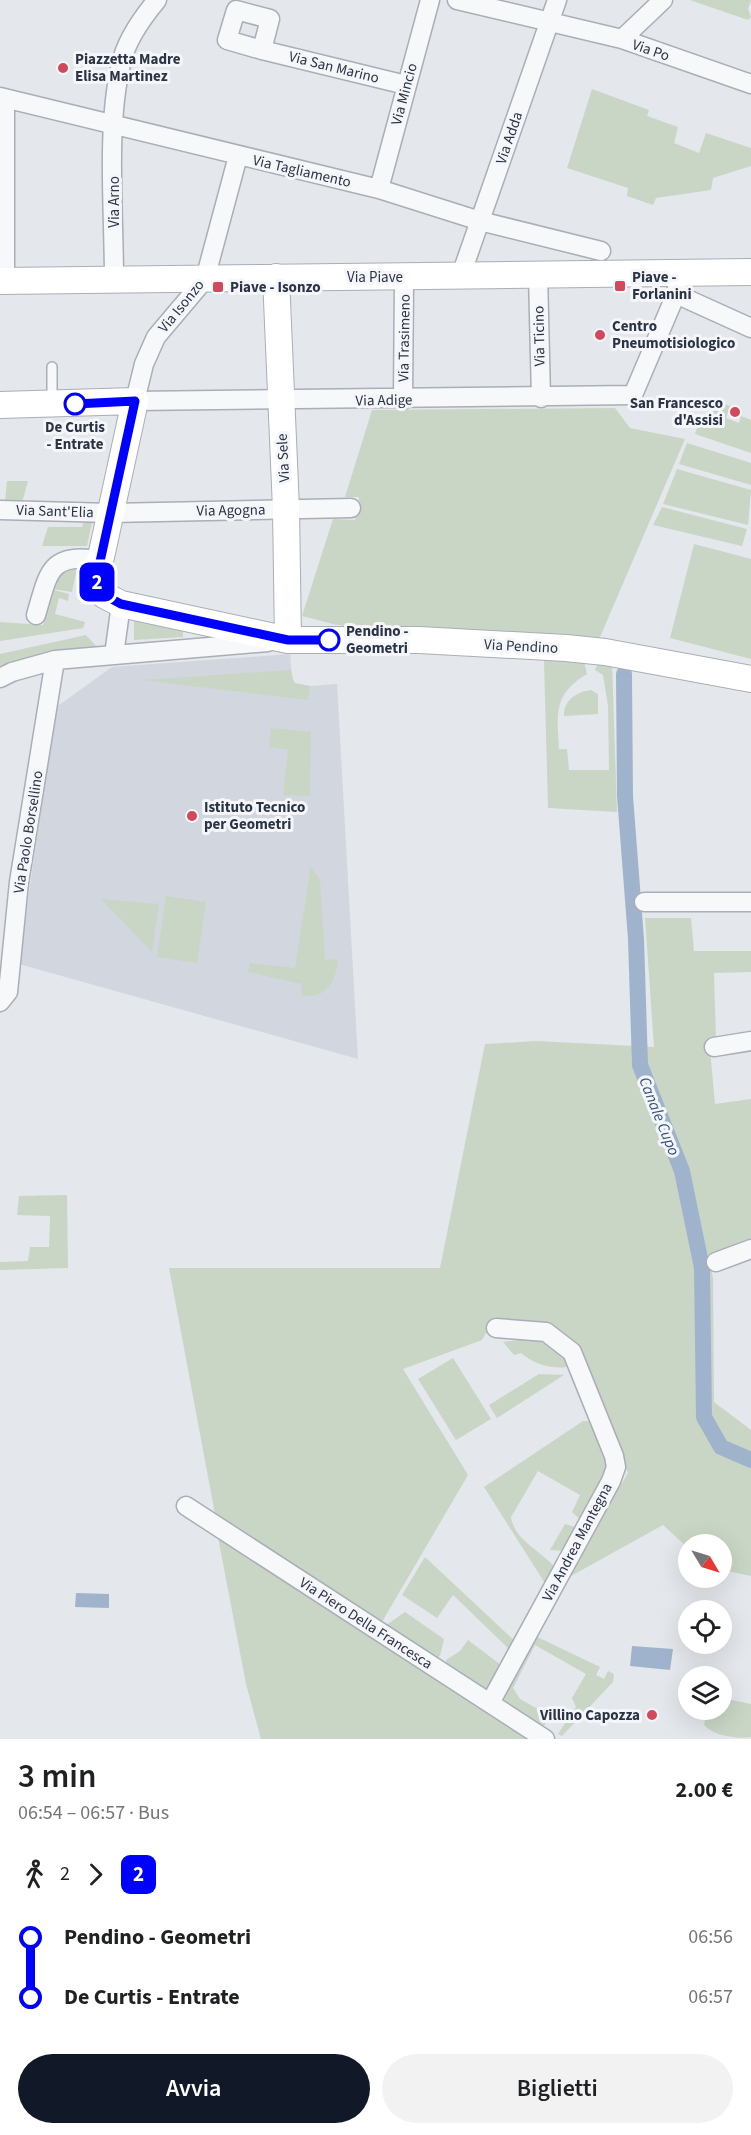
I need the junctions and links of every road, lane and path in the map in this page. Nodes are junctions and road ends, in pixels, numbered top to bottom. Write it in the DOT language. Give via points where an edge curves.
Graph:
graph roads {
  1 [pos="157,0"];
  2 [pos="430,0"];
  3 [pos="457,0"];
  4 [pos="557,0"];
  5 [pos="663,0"];
  6 [pos="549,21"];
  7 [pos="622,39"];
  8 [pos="262,50"];
  9 [pos="751,84"];
  10 [pos="406,85"];
  11 [pos="3,97"];
  12 [pos="114,125"];
  13 [pos="238,156"];
  14 [pos="379,189"];
  15 [pos="480,221"];
  16 [pos="601,251"];
  17 [pos="751,272"];
  18 [pos="538,274"];
  19 [pos="461,275"];
  20 [pos="276,277"];
  21 [pos="405,277"];
  22 [pos="114,279"];
  23 [pos="205,279"];
  24 [pos="2,281"];
  25 [pos="677,284"];
  26 [pos="751,327"];
  27 [pos="52,367"];
  28 [pos="541,398"];
  29 [pos="403,400"];
  30 [pos="135,401"];
  31 [pos="279,401"];
  32 [pos="52,404"];
  33 [pos="0,405"];
  34 [pos="351,508"];
  35 [pos="286,509"];
  36 [pos="0,510"];
  37 [pos="110,513"];
  38 [pos="100,560"];
  39 [pos="112,599"];
  40 [pos="36,615"];
  41 [pos="288,640"];
  42 [pos="114,655"];
  43 [pos="55,660"];
  44 [pos="0,678"];
  45 [pos="751,680"];
  46 [pos="644,902"];
  47 [pos="751,902"];
  48 [pos="0,1002"];
  49 [pos="751,1041"];
  50 [pos="714,1047"];
  51 [pos="751,1249"];
  52 [pos="716,1262"];
  53 [pos="496,1328"];
  54 [pos="186,1506"];
  55 [pos="490,1702"];
  56 [pos="545,1739"];
  1 -- 12 [label="street, Via Arno" via="135,29 121,62"];
  2 -- 10 [label="street, Via Mincio"];
  3 -- 6 [label="street, Via Po"];
  4 -- 6 [label="street, Via Adda"];
  5 -- 7 [label="street"];
  6 -- 7 [label="street, Via Po"];
  6 -- 15 [label="street, Via Adda"];
  7 -- 9 [label="street, Via Po"];
  8 -- 10 [label="street, Via San Marino"];
  10 -- 14 [label="street, Via Mincio"];
  11 -- 12 [label="street, Via Tagliamento"];
  11 -- 24 [label="street"];
  12 -- 13 [label="street, Via Tagliamento"];
  12 -- 22 [label="street, Via Arno"];
  13 -- 14 [label="street, Via Tagliamento"];
  13 -- 23 [label="street, Via Isonzo"];
  14 -- 15 [label="street, Via Tagliamento"];
  15 -- 16 [label="street, Via Tagliamento"];
  15 -- 19 [label="street, Via Adda"];
  17 -- 25 [label="street, Via Piave"];
  18 -- 19 [label="street, Via Piave"];
  18 -- 25 [label="street, Via Piave"];
  18 -- 28 [label="street, Via Ticino"];
  19 -- 21 [label="street, Via Piave"];
  20 -- 21 [label="street, Via Piave"];
  20 -- 23 [label="street, Via Piave"];
  20 -- 31 [label="street, Via Sele"];
  21 -- 29 [label="street, Via Trasimeno"];
  22 -- 23 [label="street, Via Piave"];
  22 -- 24 [label="street, Via Piave"];
  23 -- 30 [label="street, Via Isonzo" via="156,337"];
  25 -- 26 [label="street"];
  25 -- 28 [label="street, Via Adige" via="633,395"];
  27 -- 32 [label="lane"];
  28 -- 29 [label="street, Via Adige"];
  29 -- 31 [label="street, Via Adige"];
  30 -- 31 [label="street, Via Adige"];
  30 -- 32 [label="street"];
  30 -- 37 [label="street, Via Isonzo"];
  31 -- 35 [label="street, Via Sele"];
  32 -- 33 [label="street"];
  34 -- 35 [label="street, Via Agogna"];
  35 -- 37 [label="street, Via Agogna"];
  35 -- 41 [label="street, Via Sele"];
  36 -- 37 [label="street, Via Sant'Elia"];
  37 -- 38 [label="street, Via Isonzo"];
  38 -- 39 [label="street, Via Isonzo" via="96,580"];
  38 -- 40 [label="street" via="80,556 60,562 51,571"];
  39 -- 41 [label="street, Via Pendino"];
  39 -- 42 [label="street"];
  41 -- 42 [label="street, Via Pendino"];
  41 -- 45 [label="street, Via Pendino" via="419,640 566,648"];
  42 -- 43 [label="street, Via Pendino"];
  43 -- 44 [label="street, Via Pendino"];
  43 -- 48 [label="street, Via Paolo Borsellino" via="19,882 8,992"];
  46 -- 47 [label="street"];
  49 -- 50 [label="street"];
  51 -- 52 [label="street"];
  53 -- 55 [label="street, Via Andrea Mantegna" via="546,1332 572,1352 616,1467"];
  54 -- 55 [label="street, Via Piero Della Francesca"];
  55 -- 56 [label="street, Via Piero Della Francesca"];
}
